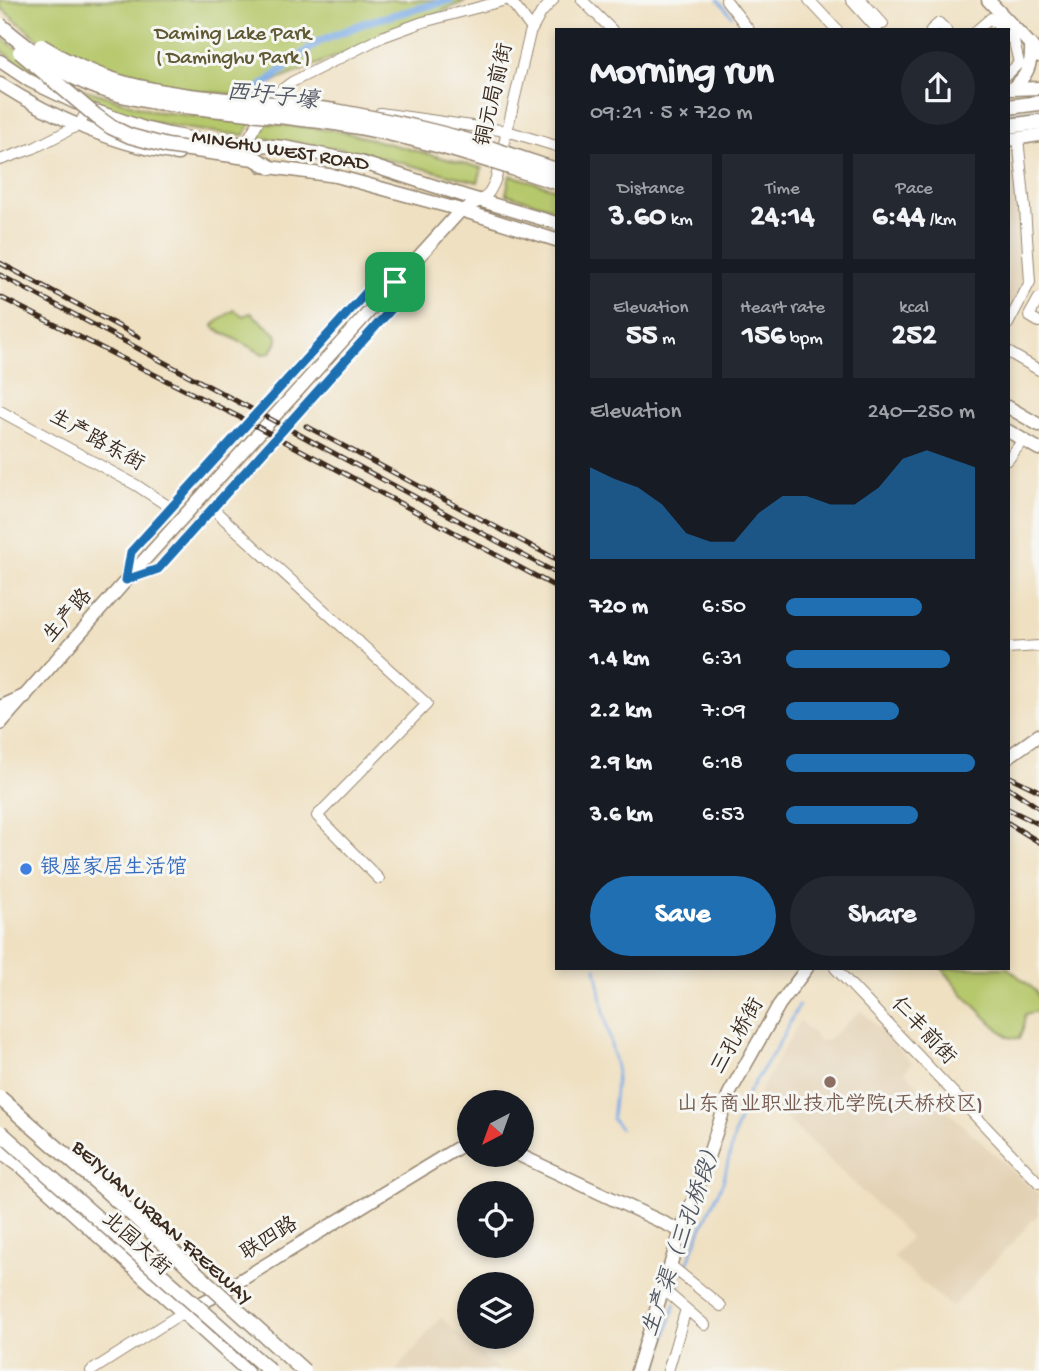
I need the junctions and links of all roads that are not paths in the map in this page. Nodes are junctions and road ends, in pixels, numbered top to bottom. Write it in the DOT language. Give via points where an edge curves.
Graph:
graph roads {
  1 [pos="508,0"];
  2 [pos="553,0"];
  3 [pos="582,0"];
  4 [pos="726,0"];
  5 [pos="809,0"];
  6 [pos="851,0"];
  7 [pos="861,0"];
  8 [pos="994,7"];
  9 [pos="0,15"];
  10 [pos="0,26"];
  11 [pos="830,27"];
  12 [pos="880,27"];
  13 [pos="610,28"];
  14 [pos="748,28"];
  15 [pos="978,28"];
  16 [pos="1001,28"];
  17 [pos="532,29"];
  18 [pos="0,35"];
  19 [pos="1010,37"];
  20 [pos="1037,51"];
  21 [pos="0,61"];
  22 [pos="1010,72"];
  23 [pos="0,83"];
  24 [pos="1039,88"];
  25 [pos="1010,91"];
  26 [pos="1010,92"];
  27 [pos="1010,92"];
  28 [pos="1039,94"];
  29 [pos="272,97"];
  30 [pos="1039,103"];
  31 [pos="1010,107"];
  32 [pos="88,109"];
  33 [pos="1039,119"];
  34 [pos="1010,123"];
  35 [pos="79,125"];
  36 [pos="507,131"];
  37 [pos="1039,135"];
  38 [pos="1013,139"];
  39 [pos="246,143"];
  40 [pos="555,146"];
  41 [pos="0,160"];
  42 [pos="271,167"];
  43 [pos="555,170"];
  44 [pos="555,182"];
  45 [pos="482,201"];
  46 [pos="461,209"];
  47 [pos="555,223"];
  48 [pos="555,240"];
  49 [pos="395,282"];
  50 [pos="1039,298"];
  51 [pos="1010,320"];
  52 [pos="1039,321"];
  53 [pos="1010,353"];
  54 [pos="1039,370"];
  55 [pos="1010,408"];
  56 [pos="0,411"];
  57 [pos="1039,425"];
  58 [pos="1010,432"];
  59 [pos="1023,440"];
  60 [pos="1039,449"];
  61 [pos="1010,457"];
  62 [pos="171,508"];
  63 [pos="213,509"];
  64 [pos="126,580"];
  65 [pos="1039,646"];
  66 [pos="1010,648"];
  67 [pos="24,697"];
  68 [pos="0,708"];
  69 [pos="0,724"];
  70 [pos="1039,735"];
  71 [pos="1010,756"];
  72 [pos="379,880"];
  73 [pos="805,970"];
  74 [pos="837,970"];
  75 [pos="0,1100"];
  76 [pos="0,1108"];
  77 [pos="0,1132"];
  78 [pos="0,1145"];
  79 [pos="457,1148"];
  80 [pos="0,1152"];
  81 [pos="534,1162"];
  82 [pos="19,1165"];
  83 [pos="1039,1183"];
  84 [pos="681,1231"];
  85 [pos="670,1265"];
  86 [pos="213,1297"];
  87 [pos="675,1300"];
  88 [pos="721,1306"];
  89 [pos="182,1313"];
  90 [pos="705,1325"];
  91 [pos="91,1371"];
  92 [pos="247,1371"];
  93 [pos="270,1371"];
  94 [pos="295,1371"];
  95 [pos="304,1371"];
  96 [pos="637,1371"];
  97 [pos="668,1371"];
  1 -- 17 [label="street"];
  1 -- 29 [label="street" via="382,37 292,82"];
  2 -- 17 [label="street, 铜元局前街"];
  3 -- 13 [label="street"];
  4 -- 14 [label="street"];
  5 -- 11 [label="street"];
  6 -- 12 [label="street"];
  7 -- 12 [label="street"];
  8 -- 15 [label="street"];
  8 -- 16 [label="street"];
  8 -- 20 [label="main road"];
  9 -- 43 [label="highway, bridge" via="54,54 124,84 391,122"];
  10 -- 44 [label="highway, bridge" via="57,67 128,97 337,123 428,143"];
  17 -- 36 [label="street, 铜元局前街"];
  18 -- 42 [label="highway, bridge" via="111,127 167,146 254,158"];
  19 -- 22 [label="street" via="1020,63"];
  20 -- 25 [label="main road" via="1020,83"];
  21 -- 32 [label="main road, MINGHU WEST ROAD"];
  23 -- 35 [label="main road, MINGHU WEST ROAD"];
  24 -- 26 [label="main road"];
  27 -- 28 [label="highway"];
  29 -- 36 [label="street"];
  29 -- 39 [label="street, bridge"];
  30 -- 31 [label="highway"];
  32 -- 35 [label="street"];
  32 -- 39 [label="main road, MINGHU WEST ROAD" via="169,134"];
  33 -- 34 [label="highway"];
  35 -- 41 [label="street"];
  35 -- 42 [label="main road, MINGHU WEST ROAD" via="156,151"];
  36 -- 40 [label="street"];
  36 -- 45 [label="street, 铜元局前街, bridge" via="496,178"];
  37 -- 38 [label="main road"];
  38 -- 51 [label="street" via="1026,208 1030,282"];
  39 -- 45 [label="main road, MINGHU WEST ROAD" via="360,162"];
  42 -- 46 [label="main road, MINGHU WEST ROAD" via="336,176"];
  45 -- 46 [label="street, 生产路"];
  45 -- 47 [label="main road, MINGHU WEST ROAD"];
  46 -- 48 [label="main road, MINGHU WEST ROAD"];
  46 -- 49 [label="main road, 生产路"];
  49 -- 62 [label="street" via="373,285"];
  49 -- 63 [label="street" via="394,306"];
  49 -- 64 [label="main road, 生产路"];
  50 -- 52 [label="street" via="1029,316"];
  53 -- 54 [label="street"];
  55 -- 57 [label="main road"];
  56 -- 62 [label="street, 生产路东街"];
  58 -- 59 [label="main road"];
  59 -- 60 [label="main road"];
  59 -- 61 [label="street"];
  62 -- 64 [label="street" via="131,552"];
  63 -- 64 [label="street" via="158,569"];
  63 -- 72 [label="street" via="427,704 317,816"];
  64 -- 67 [label="main road, 生产路"];
  65 -- 66 [label="street"];
  67 -- 68 [label="highway"];
  67 -- 69 [label="main road, 生产路"];
  70 -- 71 [label="main road"];
  73 -- 84 [label="main road, 三孔桥街" via="779,1005 729,1094"];
  74 -- 83 [label="street, 仁丰前街"];
  75 -- 86 [label="main road, 北园大街"];
  75 -- 95 [label="highway, bridge"];
  76 -- 94 [label="highway, BEIYUAN URBAN FREEWAY"];
  77 -- 93 [label="highway, BEIYUAN URBAN FREEWAY, bridge"];
  78 -- 82 [label="main road, 北园大街"];
  79 -- 86 [label="main road, 联四路"];
  80 -- 82 [label="highway"];
  81 -- 84 [label="main road"];
  82 -- 89 [label="main road, 北园大街"];
  84 -- 85 [label="main road, 三孔桥街"];
  85 -- 87 [label="main road, 三孔桥街"];
  85 -- 88 [label="street"];
  86 -- 89 [label="main road, 联四路"];
  86 -- 94 [label="main road, 北园大街"];
  87 -- 90 [label="street"];
  87 -- 96 [label="main road, 三孔桥街"];
  87 -- 97 [label="street"];
  89 -- 91 [label="street, 联四路"];
  89 -- 92 [label="main road, 北园大街"];
}
